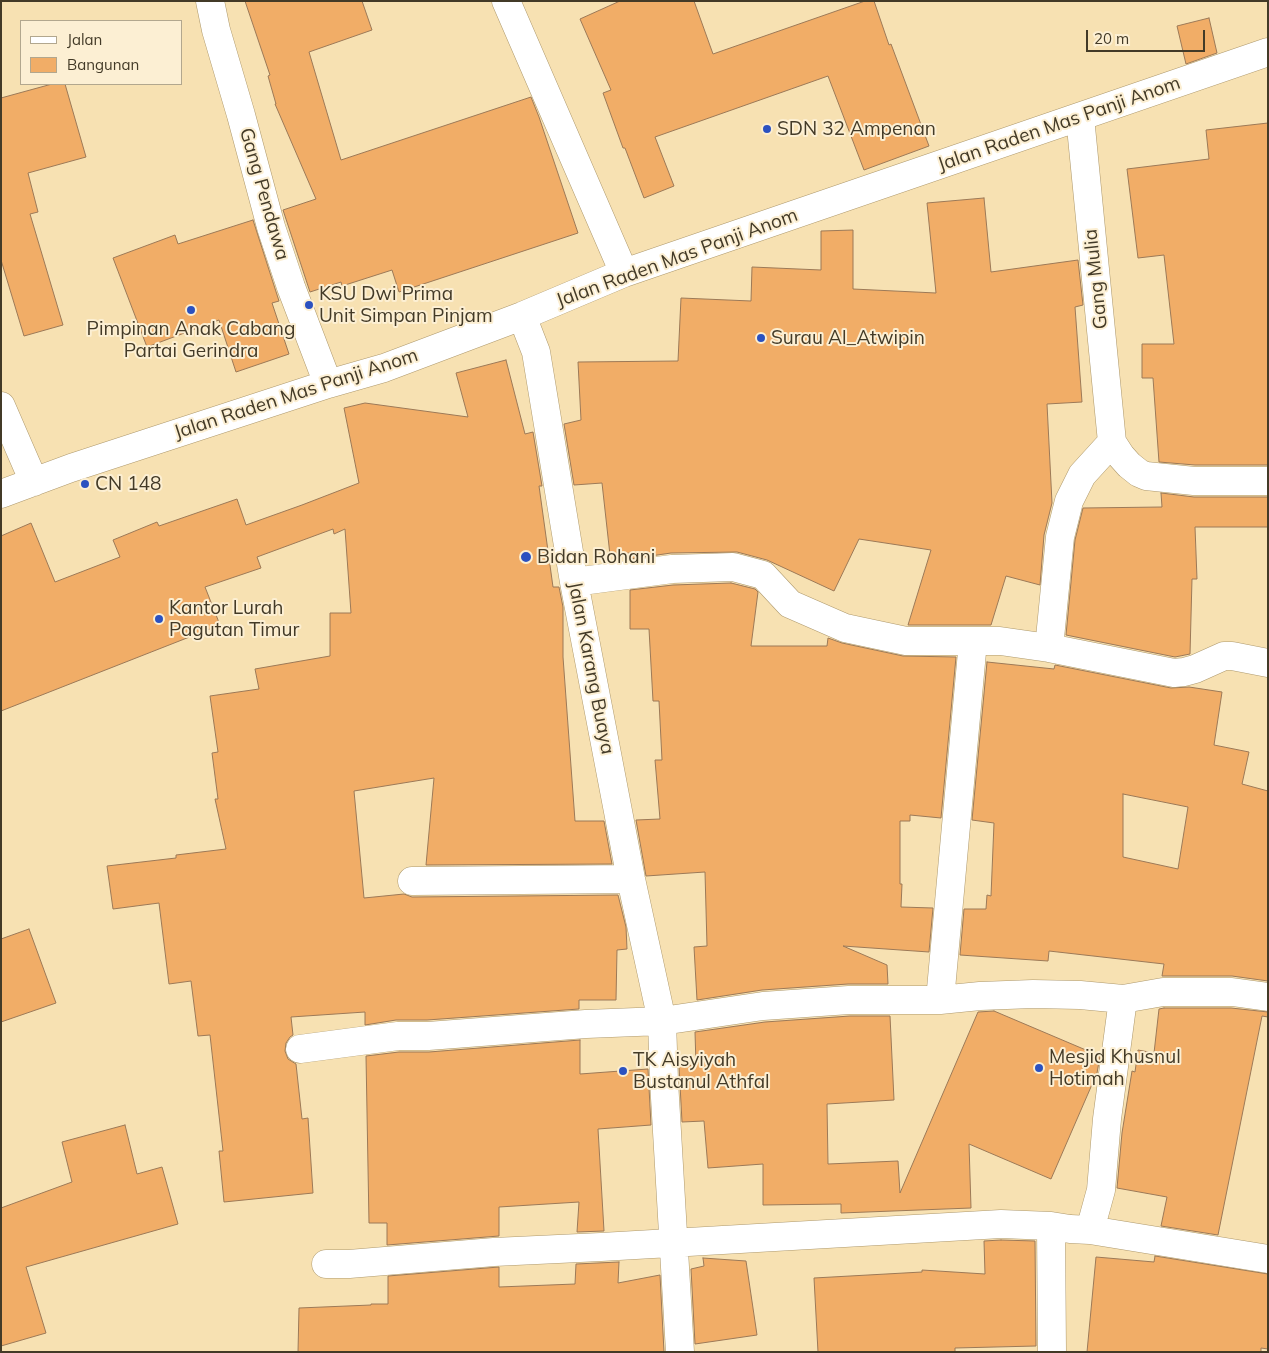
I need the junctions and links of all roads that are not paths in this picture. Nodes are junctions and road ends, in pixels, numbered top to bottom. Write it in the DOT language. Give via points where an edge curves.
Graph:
graph roads {
  1 [pos="210,1"];
  2 [pos="506,1"];
  3 [pos="1268,52"];
  4 [pos="1080,117"];
  5 [pos="624,273"];
  6 [pos="522,316"];
  7 [pos="328,384"];
  8 [pos="1,406"];
  9 [pos="1112,442"];
  10 [pos="1268,481"];
  11 [pos="34,482"];
  12 [pos="1,494"];
  13 [pos="574,582"];
  14 [pos="972,641"];
  15 [pos="1049,648"];
  16 [pos="1268,663"];
  17 [pos="631,879"];
  18 [pos="412,881"];
  19 [pos="1268,997"];
  20 [pos="1123,999"];
  21 [pos="940,1000"];
  22 [pos="662,1021"];
  23 [pos="300,1049"];
  24 [pos="1050,1226"];
  25 [pos="1090,1230"];
  26 [pos="674,1243"];
  27 [pos="1268,1258"];
  28 [pos="326,1264"];
  29 [pos="680,1352"];
  30 [pos="1052,1352"];
  1 -- 7 [label="street, Gang Pendawa" via="272,227"];
  2 -- 5 [label="street"];
  3 -- 4 [label="street, Jalan Raden Mas Panji Anom"];
  4 -- 5 [label="street, Jalan Raden Mas Panji Anom"];
  4 -- 9 [label="street, Gang Mulia"];
  5 -- 6 [label="street, Jalan Raden Mas Panji Anom"];
  6 -- 7 [label="street, Jalan Raden Mas Panji Anom" via="384,368"];
  6 -- 13 [label="street, Jalan Karang Buaya" via="536,352"];
  7 -- 11 [label="street, Jalan Raden Mas Panji Anom"];
  8 -- 11 [label="street"];
  9 -- 10 [label="street" via="1121,456 1146,476 1194,481"];
  9 -- 15 [label="street" via="1082,475 1069,501 1060,537"];
  11 -- 12 [label="street, Jalan Raden Mas Panji Anom"];
  13 -- 14 [label="street" via="672,569 733,567 763,575 790,604 845,628 906,641"];
  13 -- 17 [label="street, Jalan Karang Buaya"];
  14 -- 15 [label="street" via="1000,641"];
  14 -- 21 [label="street"];
  15 -- 16 [label="street" via="1174,673 1195,670 1224,656"];
  17 -- 18 [label="street"];
  17 -- 22 [label="street, Jalan Karang Buaya"];
  19 -- 20 [label="street" via="1232,992 1163,992"];
  20 -- 21 [label="street" via="1033,994"];
  20 -- 25 [label="street" via="1101,1190"];
  21 -- 22 [label="street" via="849,1000 763,1006"];
  22 -- 23 [label="street" via="382,1038"];
  22 -- 26 [label="street, Jalan Karang Buaya"];
  24 -- 25 [label="street"];
  24 -- 26 [label="street" via="1001,1224"];
  24 -- 30 [label="street"];
  25 -- 27 [label="street"];
  26 -- 28 [label="street"];
  26 -- 29 [label="street, Jalan Karang Buaya"];
}
